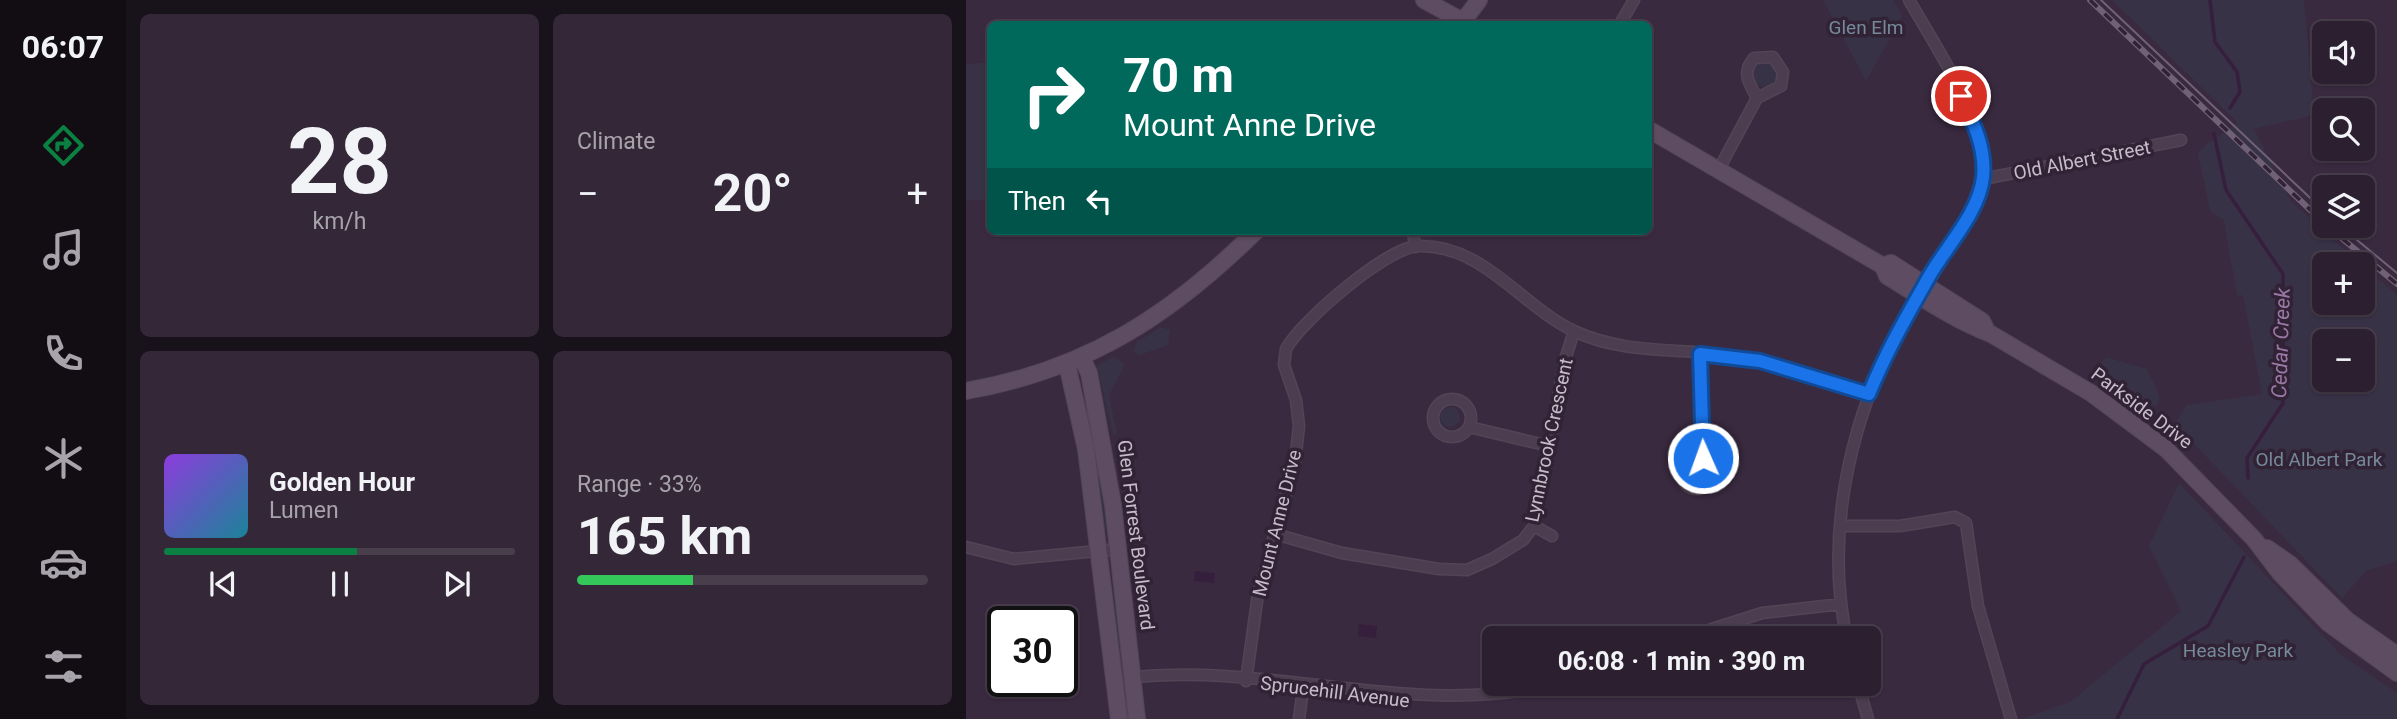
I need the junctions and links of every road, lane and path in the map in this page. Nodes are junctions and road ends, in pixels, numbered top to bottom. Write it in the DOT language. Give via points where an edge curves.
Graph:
graph roads {
  1 [pos="1424,0"];
  2 [pos="1479,0"];
  3 [pos="1634,0"];
  4 [pos="1909,0"];
  5 [pos="1459,21"];
  6 [pos="1466,21"];
  7 [pos="1622,21"];
  8 [pos="1757,98"];
  9 [pos="1652,131"];
  10 [pos="2181,140"];
  11 [pos="1719,169"];
  12 [pos="1983,179"];
  13 [pos="1251,235"];
  14 [pos="1414,235"];
  15 [pos="1415,247"];
  16 [pos="1922,290"];
  17 [pos="1574,331"];
  18 [pos="1700,354"];
  19 [pos="1075,361"];
  20 [pos="966,391"];
  21 [pos="1869,394"];
  22 [pos="1469,428"];
  23 [pos="1549,446"];
  24 [pos="1703,458"];
  25 [pos="1534,526"];
  26 [pos="1841,526"];
  27 [pos="1275,534"];
  28 [pos="1552,536"];
  29 [pos="2254,539"];
  30 [pos="966,547"];
  31 [pos="1118,549"];
  32 [pos="1099,552"];
  33 [pos="1842,604"];
  34 [pos="1715,626"];
  35 [pos="1845,626"];
  36 [pos="2397,656"];
  37 [pos="2397,673"];
  38 [pos="1133,677"];
  39 [pos="1113,680"];
  40 [pos="1245,681"];
  41 [pos="1303,689"];
  42 [pos="1521,696"];
  43 [pos="1861,696"];
  44 [pos="1119,719"];
  45 [pos="1137,719"];
  46 [pos="1298,719"];
  47 [pos="1868,719"];
  48 [pos="2011,719"];
  1 -- 5 [label="street"];
  2 -- 6 [label="street"];
  3 -- 7 [label="street"];
  4 -- 12 [label="street" via="1976,128 1983,152"];
  8 -- 11 [label="street"];
  9 -- 11 [label="street, Parkside Drive"];
  10 -- 12 [label="street, Old Albert Street"];
  11 -- 16 [label="street, Parkside Drive" via="1883,266 1891,263"];
  12 -- 16 [label="street" via="1973,206"];
  13 -- 19 [label="street" via="1166,310"];
  14 -- 15 [label="street"];
  15 -- 17 [label="street" via="1469,257"];
  15 -- 27 [label="street, Mount Anne Drive" via="1356,278 1286,349 1284,365 1296,400 1299,431"];
  16 -- 21 [label="street"];
  16 -- 29 [label="street, Parkside Drive" via="1978,330 2091,393 2166,449"];
  17 -- 18 [label="street" via="1631,347"];
  17 -- 23 [label="street, Lynnbrook Crescent"];
  18 -- 21 [label="street" via="1752,359"];
  18 -- 24 [label="street"];
  19 -- 20 [label="street"];
  19 -- 31 [label="street, Glen Forrest Boulevard" via="1089,373"];
  19 -- 32 [label="street, Glen Forrest Boulevard"];
  21 -- 26 [label="street" via="1848,466"];
  22 -- 23 [label="street"];
  23 -- 25 [label="street, Lynnbrook Crescent"];
  25 -- 27 [label="street, Lynnbrook Crescent" via="1523,540 1466,570 1342,553"];
  25 -- 28 [label="street"];
  26 -- 33 [label="street"];
  26 -- 48 [label="street" via="1900,526 1955,517 1966,523 1979,606"];
  27 -- 40 [label="street, Mount Anne Drive" via="1258,594"];
  29 -- 36 [label="street, Parkside Drive" via="2290,564 2347,620"];
  29 -- 37 [label="street, Parkside Drive" via="2328,623"];
  30 -- 32 [label="street" via="1014,559"];
  31 -- 32 [label="street"];
  31 -- 38 [label="street, Glen Forrest Boulevard"];
  32 -- 39 [label="street, Glen Forrest Boulevard"];
  33 -- 34 [label="street" via="1762,613"];
  33 -- 35 [label="street"];
  38 -- 39 [label="street, Sprucehill Avenue"];
  38 -- 40 [label="street, Sprucehill Avenue" via="1182,674"];
  38 -- 45 [label="street, Glen Forrest Boulevard"];
  39 -- 44 [label="street, Glen Forrest Boulevard"];
  40 -- 41 [label="street, Sprucehill Avenue"];
  41 -- 42 [label="street, Sprucehill Avenue" via="1426,703"];
  41 -- 46 [label="street"];
  43 -- 47 [label="street"];
}
